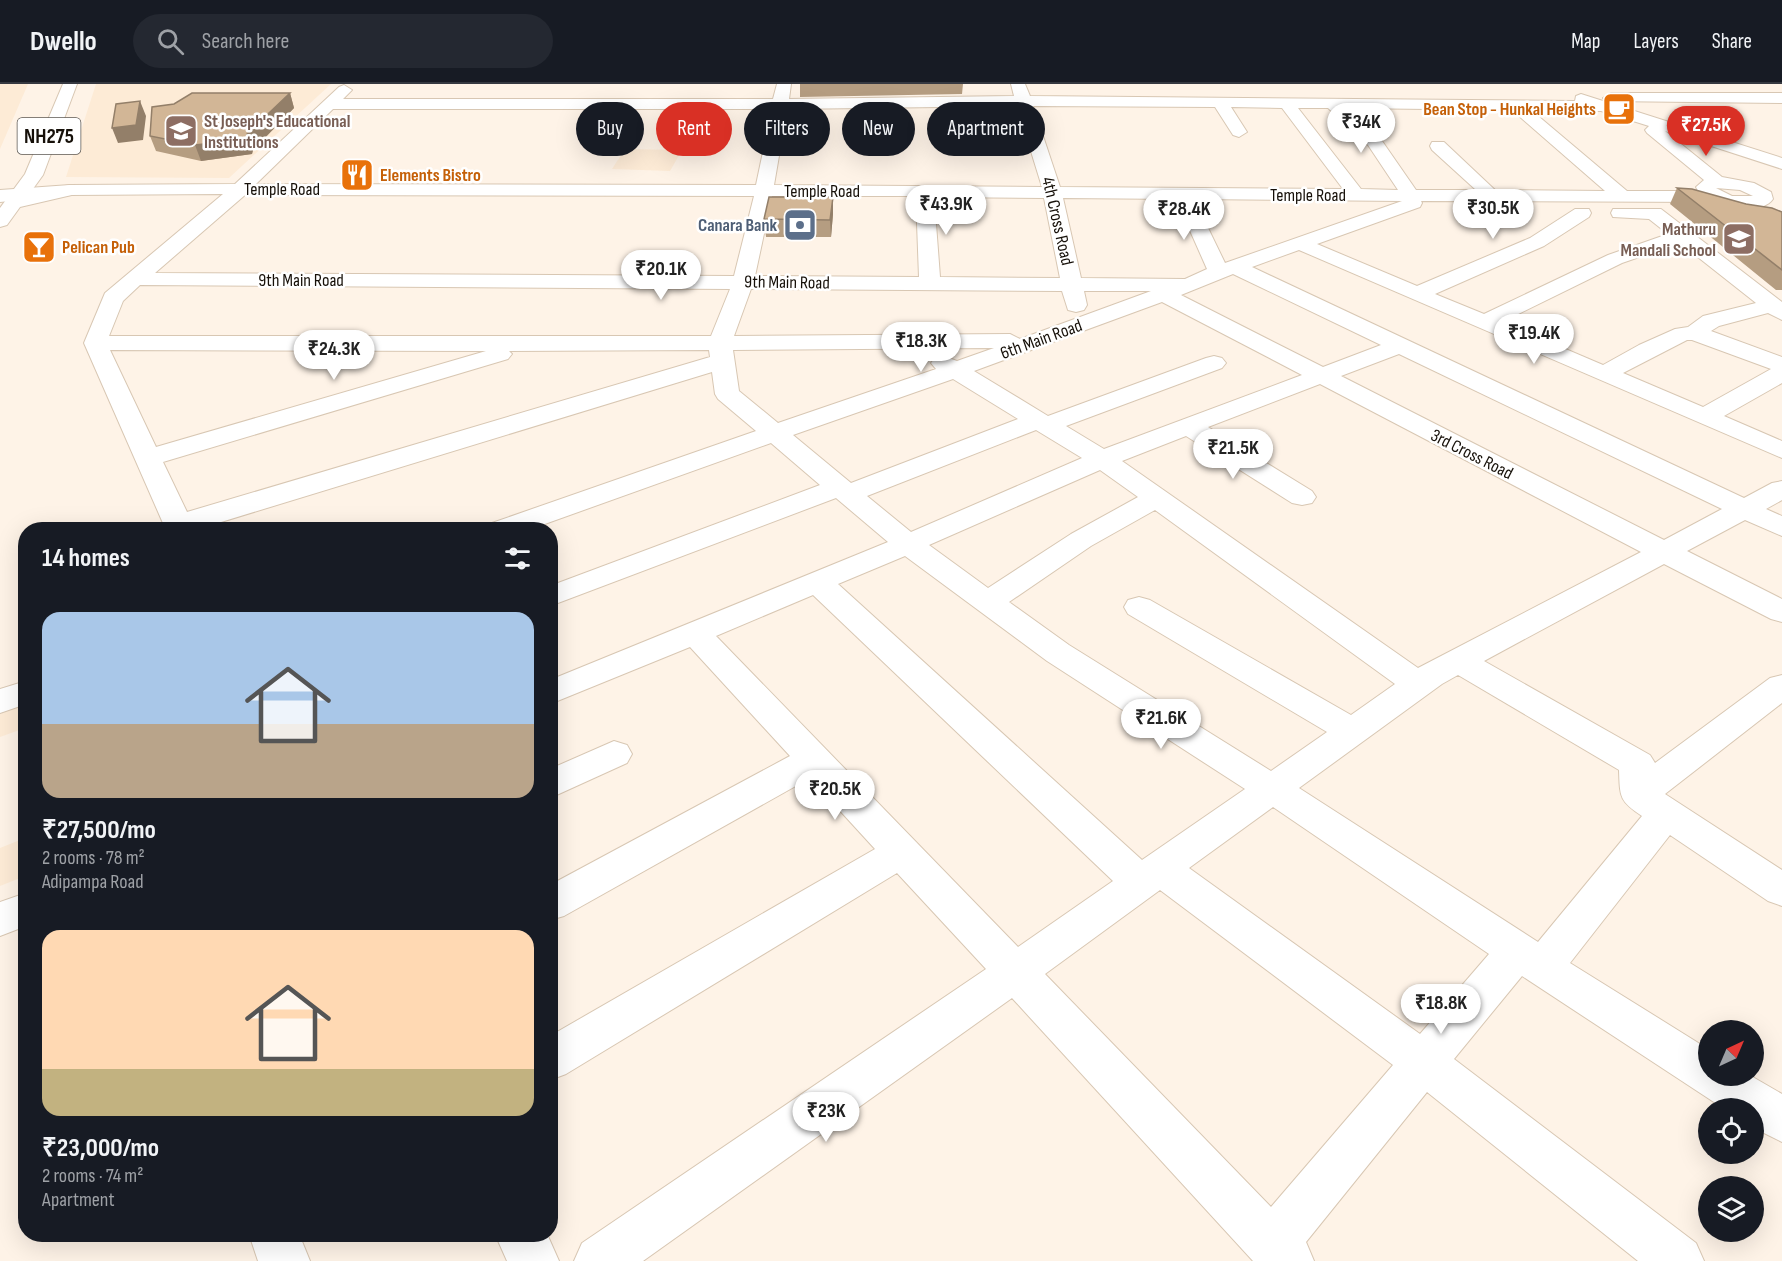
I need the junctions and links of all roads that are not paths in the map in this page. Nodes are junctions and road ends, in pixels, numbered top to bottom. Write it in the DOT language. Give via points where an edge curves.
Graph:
graph roads {
  1 [pos="70,84"];
  2 [pos="350,84"];
  3 [pos="784,84"];
  4 [pos="1558,91"];
  5 [pos="1021,93"];
  6 [pos="1604,98"];
  7 [pos="1782,98"];
  8 [pos="781,102"];
  9 [pos="825,102"];
  10 [pos="1220,103"];
  11 [pos="329,104"];
  12 [pos="744,104"];
  13 [pos="1286,104"];
  14 [pos="1332,104"];
  15 [pos="1517,106"];
  16 [pos="1639,119"];
  17 [pos="1239,132"];
  18 [pos="1438,146"];
  19 [pos="771,156"];
  20 [pos="1782,164"];
  21 [pos="242,186"];
  22 [pos="765,187"];
  23 [pos="74,188"];
  24 [pos="1052,189"];
  25 [pos="1352,189"];
  26 [pos="1714,189"];
  27 [pos="14,190"];
  28 [pos="1407,190"];
  29 [pos="1486,190"];
  30 [pos="925,191"];
  31 [pos="1438,193"];
  32 [pos="1183,194"];
  33 [pos="1624,195"];
  34 [pos="1768,197"];
  35 [pos="1391,211"];
  36 [pos="1582,213"];
  37 [pos="1654,213"];
  38 [pos="1774,219"];
  39 [pos="0,221"];
  40 [pos="1682,235"];
  41 [pos="1301,244"];
  42 [pos="1227,269"];
  43 [pos="135,279"];
  44 [pos="743,282"];
  45 [pos="930,284"];
  46 [pos="1072,284"];
  47 [pos="1188,285"];
  48 [pos="1418,293"];
  49 [pos="1163,294"];
  50 [pos="1777,309"];
  51 [pos="1485,322"];
  52 [pos="1080,325"];
  53 [pos="1694,333"];
  54 [pos="1036,341"];
  55 [pos="909,342"];
  56 [pos="95,343"];
  57 [pos="531,344"];
  58 [pos="1399,346"];
  59 [pos="721,351"];
  60 [pos="1214,363"];
  61 [pos="1782,365"];
  62 [pos="955,370"];
  63 [pos="1605,373"];
  64 [pos="1782,373"];
  65 [pos="1320,376"];
  66 [pos="1704,417"];
  67 [pos="1042,423"];
  68 [pos="1188,426"];
  69 [pos="774,434"];
  70 [pos="1782,450"];
  71 [pos="148,458"];
  72 [pos="1102,459"];
  73 [pos="1782,489"];
  74 [pos="843,491"];
  75 [pos="1302,497"];
  76 [pos="1157,498"];
  77 [pos="1742,508"];
  78 [pos="177,522"];
  79 [pos="194,522"];
  80 [pos="522,522"];
  81 [pos="1782,527"];
  82 [pos="908,544"];
  83 [pos="1661,552"];
  84 [pos="817,582"];
  85 [pos="558,594"];
  86 [pos="988,602"];
  87 [pos="1139,607"];
  88 [pos="1782,612"];
  89 [pos="694,633"];
  90 [pos="1458,661"];
  91 [pos="1418,684"];
  92 [pos="1782,686"];
  93 [pos="558,690"];
  94 [pos="18,695"];
  95 [pos="0,701"];
  96 [pos="1352,731"];
  97 [pos="614,754"];
  98 [pos="814,759"];
  99 [pos="558,781"];
  100 [pos="1271,788"];
  101 [pos="1652,804"];
  102 [pos="901,852"];
  103 [pos="1150,875"];
  104 [pos="1782,890"];
  105 [pos="558,900"];
  106 [pos="18,912"];
  107 [pos="0,919"];
  108 [pos="1530,959"];
  109 [pos="1015,972"];
  110 [pos="558,1055"];
  111 [pos="1424,1062"];
  112 [pos="1698,1066"];
  113 [pos="1729,1086"];
  114 [pos="1782,1120"];
  115 [pos="277,1242"];
  116 [pos="524,1242"];
  117 [pos="1280,1253"];
  118 [pos="284,1261"];
  119 [pos="533,1261"];
  120 [pos="600,1261"];
  121 [pos="1678,1261"];
  1 -- 27 [label="street, NH275"];
  2 -- 11 [label="street"];
  3 -- 8 [label="street"];
  4 -- 6 [label="street"];
  5 -- 9 [label="street"];
  5 -- 10 [label="street"];
  5 -- 24 [label="street, 4th Cross Road"];
  6 -- 7 [label="street"];
  6 -- 15 [label="street"];
  6 -- 16 [label="street"];
  10 -- 13 [label="street"];
  10 -- 17 [label="street"];
  11 -- 12 [label="street"];
  11 -- 21 [label="street"];
  13 -- 14 [label="street"];
  13 -- 25 [label="street"];
  14 -- 15 [label="street"];
  14 -- 28 [label="street" via="1374,142"];
  15 -- 33 [label="street"];
  16 -- 20 [label="street"];
  16 -- 26 [label="street"];
  18 -- 29 [label="street"];
  19 -- 22 [label="street"];
  21 -- 22 [label="street, Temple Road"];
  21 -- 23 [label="street, Temple Road"];
  21 -- 43 [label="street"];
  22 -- 24 [label="street, Temple Road"];
  22 -- 30 [label="street, Temple Road"];
  22 -- 44 [label="street"];
  23 -- 27 [label="street"];
  23 -- 27 [label="street"];
  24 -- 25 [label="street, Temple Road"];
  24 -- 30 [label="street, Temple Road"];
  24 -- 32 [label="street, Temple Road"];
  24 -- 46 [label="street, 4th Cross Road"];
  25 -- 28 [label="street, Temple Road"];
  26 -- 33 [label="street, Temple Road"];
  26 -- 34 [label="street, Temple Road"];
  27 -- 39 [label="street, NH275"];
  28 -- 31 [label="street, Temple Road"];
  29 -- 31 [label="street, Temple Road"];
  29 -- 33 [label="street, Temple Road"];
  30 -- 45 [label="street"];
  31 -- 32 [label="street, Temple Road"];
  31 -- 33 [label="street, Temple Road"];
  31 -- 35 [label="street, 6th Main Road"];
  32 -- 42 [label="street"];
  33 -- 37 [label="street"];
  34 -- 38 [label="street"];
  35 -- 36 [label="street"];
  35 -- 41 [label="street, 6th Main Road"];
  36 -- 37 [label="street"];
  36 -- 48 [label="street" via="1537,242"];
  37 -- 40 [label="street"];
  40 -- 50 [label="street"];
  40 -- 51 [label="street" via="1615,259"];
  41 -- 42 [label="street, 6th Main Road"];
  41 -- 48 [label="street"];
  42 -- 47 [label="street, 6th Main Road"];
  42 -- 58 [label="street"];
  43 -- 44 [label="street, 9th Main Road"];
  43 -- 56 [label="street" via="113,298"];
  44 -- 45 [label="street, 9th Main Road"];
  44 -- 59 [label="street"];
  45 -- 46 [label="street, 9th Main Road"];
  46 -- 47 [label="street, 9th Main Road"];
  46 -- 52 [label="street, 4th Cross Road"];
  47 -- 49 [label="street, 6th Main Road"];
  48 -- 51 [label="street"];
  49 -- 52 [label="street, 6th Main Road"];
  49 -- 65 [label="street, 3rd Cross Road"];
  50 -- 53 [label="street" via="1711,321"];
  51 -- 63 [label="street"];
  52 -- 54 [label="street, 6th Main Road"];
  53 -- 61 [label="street"];
  53 -- 63 [label="street" via="1647,350"];
  54 -- 55 [label="street"];
  54 -- 62 [label="street, 6th Main Road"];
  55 -- 59 [label="street"];
  55 -- 62 [label="street"];
  56 -- 57 [label="street"];
  56 -- 71 [label="street"];
  57 -- 59 [label="street"];
  57 -- 71 [label="street"];
  58 -- 65 [label="street"];
  58 -- 77 [label="street"];
  59 -- 69 [label="street" via="727,394"];
  59 -- 79 [label="street"];
  60 -- 67 [label="street"];
  62 -- 67 [label="street"];
  62 -- 69 [label="street, 6th Main Road"];
  63 -- 66 [label="street"];
  64 -- 66 [label="street"];
  65 -- 68 [label="street"];
  65 -- 83 [label="street, 3rd Cross Road"];
  66 -- 70 [label="street"];
  67 -- 72 [label="street"];
  67 -- 74 [label="street"];
  68 -- 72 [label="street"];
  68 -- 75 [label="street"];
  69 -- 74 [label="street"];
  69 -- 80 [label="street, 6th Main Road"];
  71 -- 78 [label="street"];
  72 -- 76 [label="street"];
  72 -- 82 [label="street"];
  73 -- 77 [label="street"];
  74 -- 82 [label="street"];
  74 -- 85 [label="street"];
  76 -- 86 [label="street" via="1081,540"];
  76 -- 91 [label="street"];
  77 -- 81 [label="street"];
  77 -- 83 [label="street"];
  82 -- 84 [label="street"];
  82 -- 86 [label="street"];
  83 -- 88 [label="street, 3rd Cross Road"];
  83 -- 90 [label="street"];
  84 -- 89 [label="street"];
  84 -- 103 [label="street"];
  86 -- 100 [label="street" via="1058,653"];
  87 -- 96 [label="street"];
  89 -- 93 [label="street"];
  89 -- 98 [label="street"];
  90 -- 91 [label="street"];
  90 -- 101 [label="street" via="1637,764"];
  91 -- 96 [label="street"];
  92 -- 101 [label="street"];
  94 -- 95 [label="street"];
  96 -- 100 [label="street"];
  97 -- 99 [label="street"];
  98 -- 102 [label="street"];
  98 -- 105 [label="street"];
  100 -- 103 [label="street"];
  100 -- 108 [label="street"];
  101 -- 104 [label="street"];
  101 -- 108 [label="street"];
  102 -- 109 [label="street"];
  102 -- 110 [label="street"];
  103 -- 109 [label="street"];
  103 -- 111 [label="street"];
  106 -- 107 [label="street"];
  108 -- 111 [label="street"];
  108 -- 112 [label="street"];
  109 -- 117 [label="street"];
  109 -- 120 [label="street"];
  111 -- 117 [label="street"];
  111 -- 121 [label="street"];
  113 -- 114 [label="street"];
  115 -- 118 [label="street"];
  116 -- 119 [label="street"];
}
